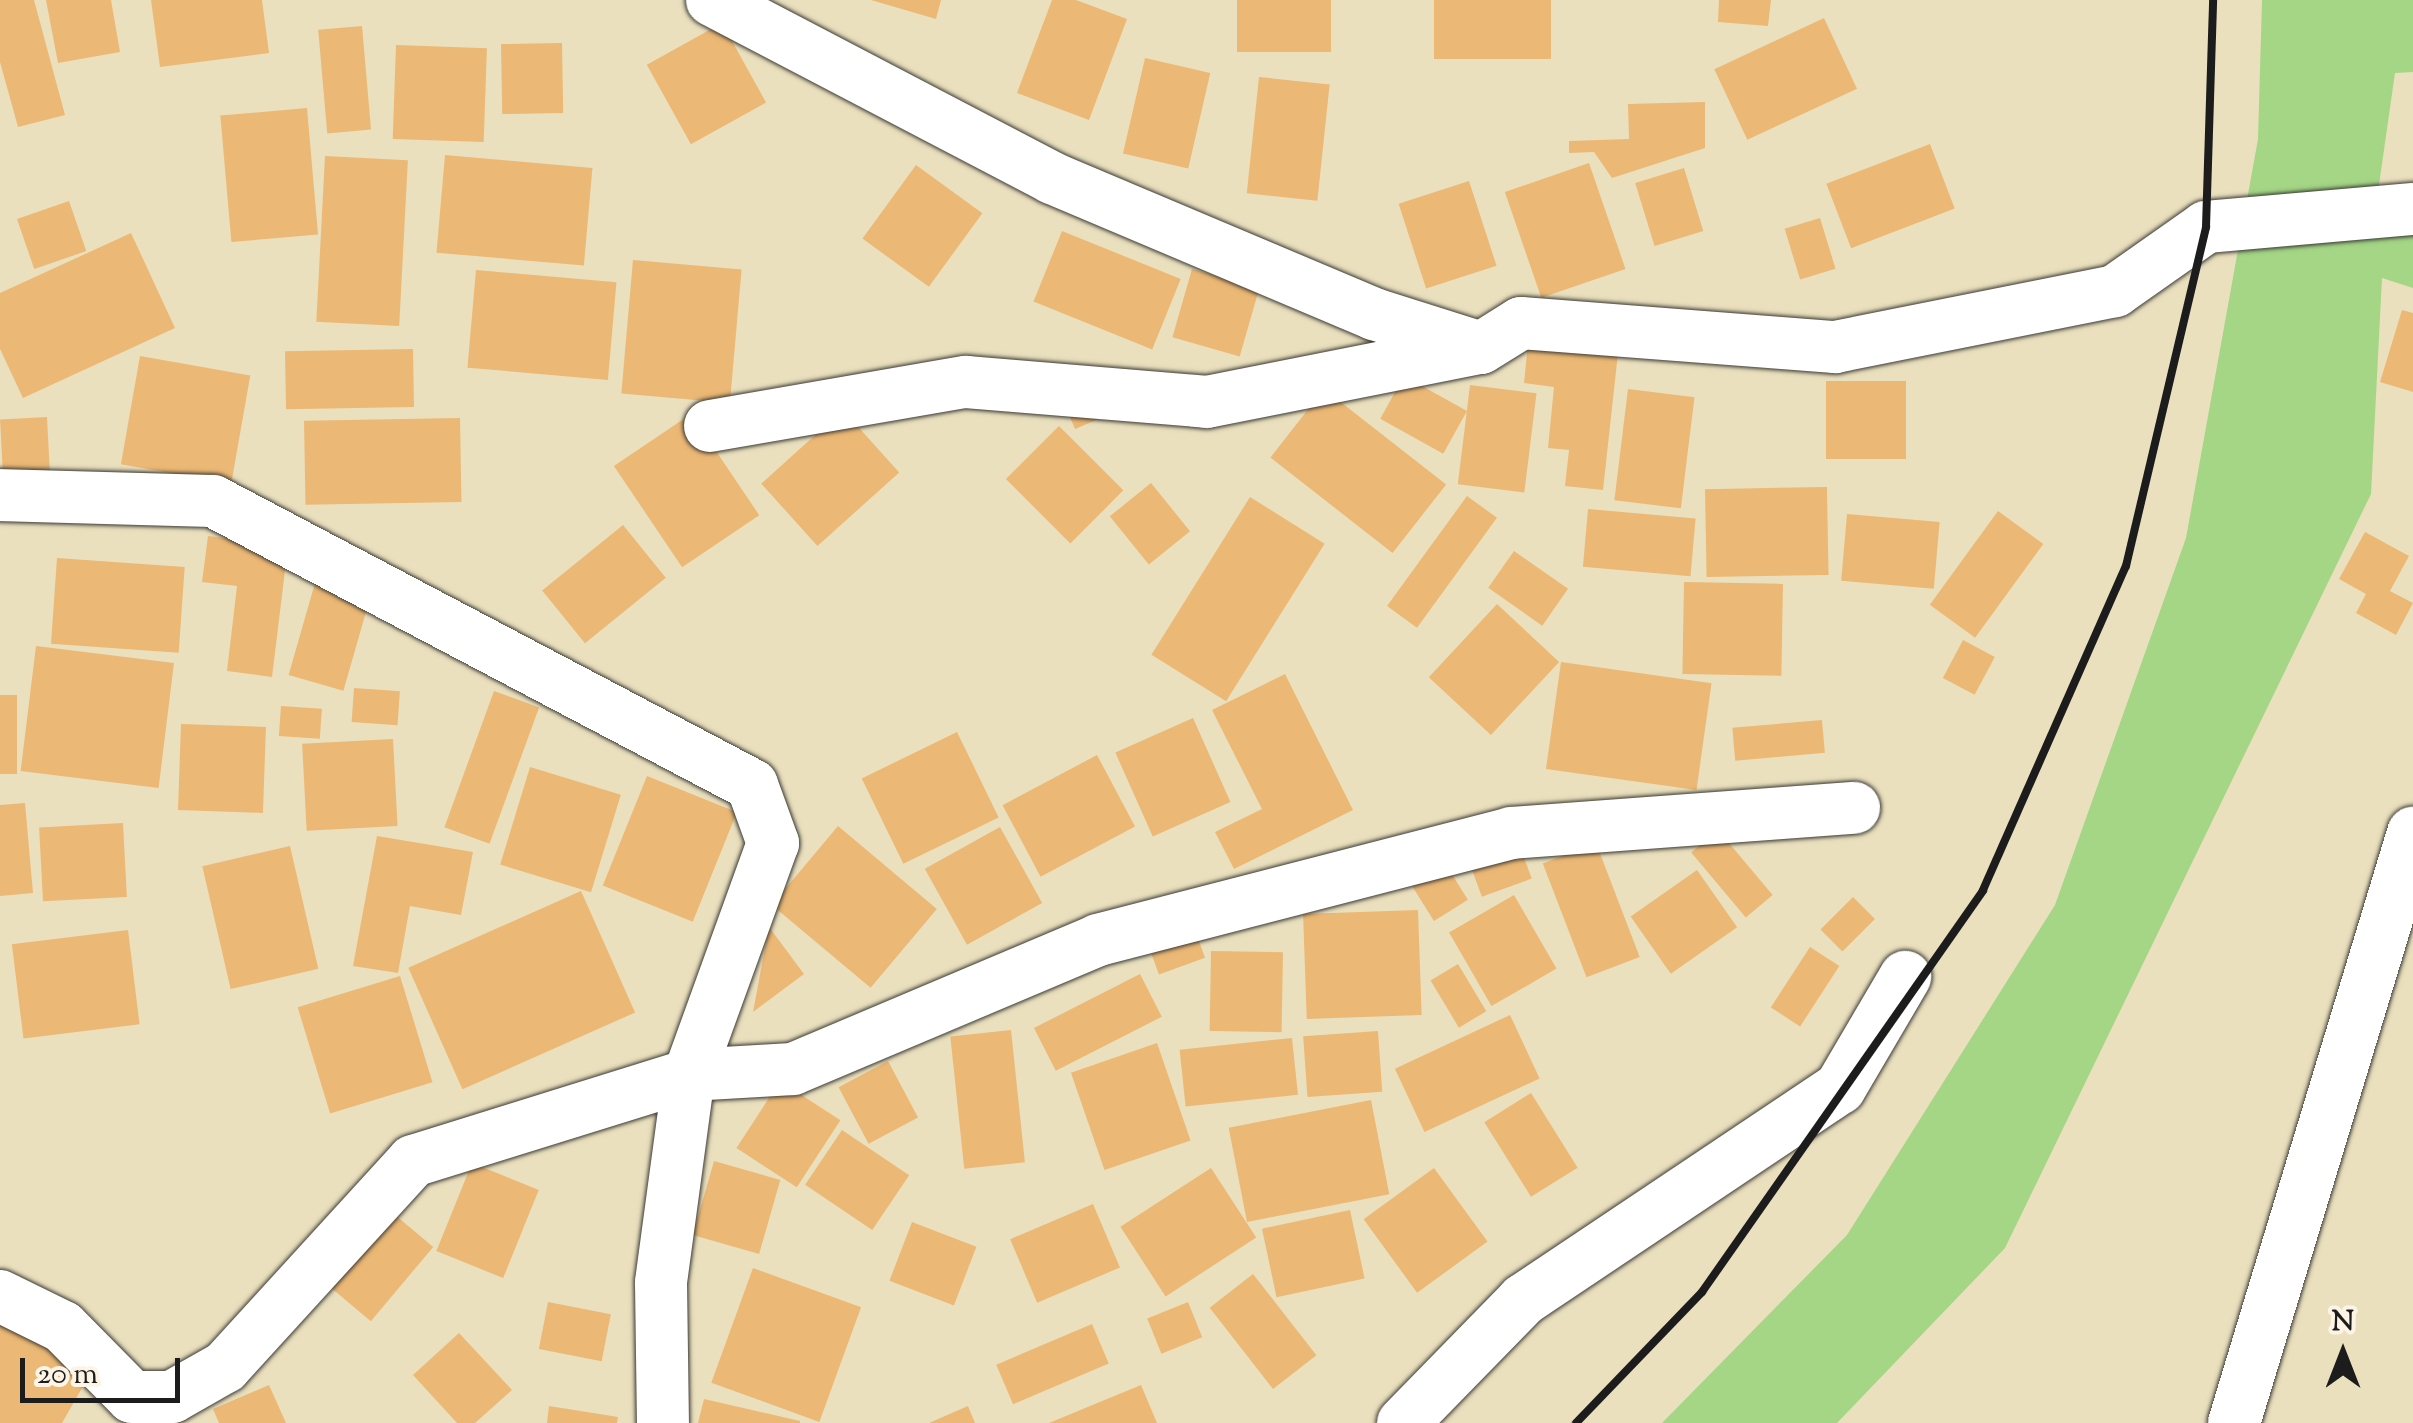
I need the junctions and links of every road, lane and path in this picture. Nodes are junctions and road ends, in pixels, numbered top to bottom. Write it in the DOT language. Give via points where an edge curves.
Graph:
graph roads {
  1 [pos="712,0"];
  2 [pos="2413,209"];
  3 [pos="1481,348"];
  4 [pos="710,426"];
  5 [pos="0,495"];
  6 [pos="1854,808"];
  7 [pos="2413,832"];
  8 [pos="1905,977"];
  9 [pos="689,1075"];
  10 [pos="0,1296"];
  11 [pos="153,1410"];
  12 [pos="663,1423"];
  13 [pos="1403,1423"];
  14 [pos="2234,1423"];
  1 -- 3 [label="street" via="1052,178 1374,314"];
  2 -- 3 [label="street" via="2206,227 2115,291 1835,347 1522,324"];
  3 -- 4 [label="street" via="1207,402 966,382"];
  5 -- 9 [label="street" via="213,501 752,786 772,842"];
  6 -- 9 [label="street" via="1511,833 1098,940 794,1069"];
  7 -- 14 [label="street"];
  8 -- 13 [label="street" via="1840,1088 1523,1300"];
  9 -- 11 [label="street" via="412,1160 225,1367"];
  9 -- 12 [label="street" via="661,1282"];
  10 -- 11 [label="street" via="63,1326"];
}
